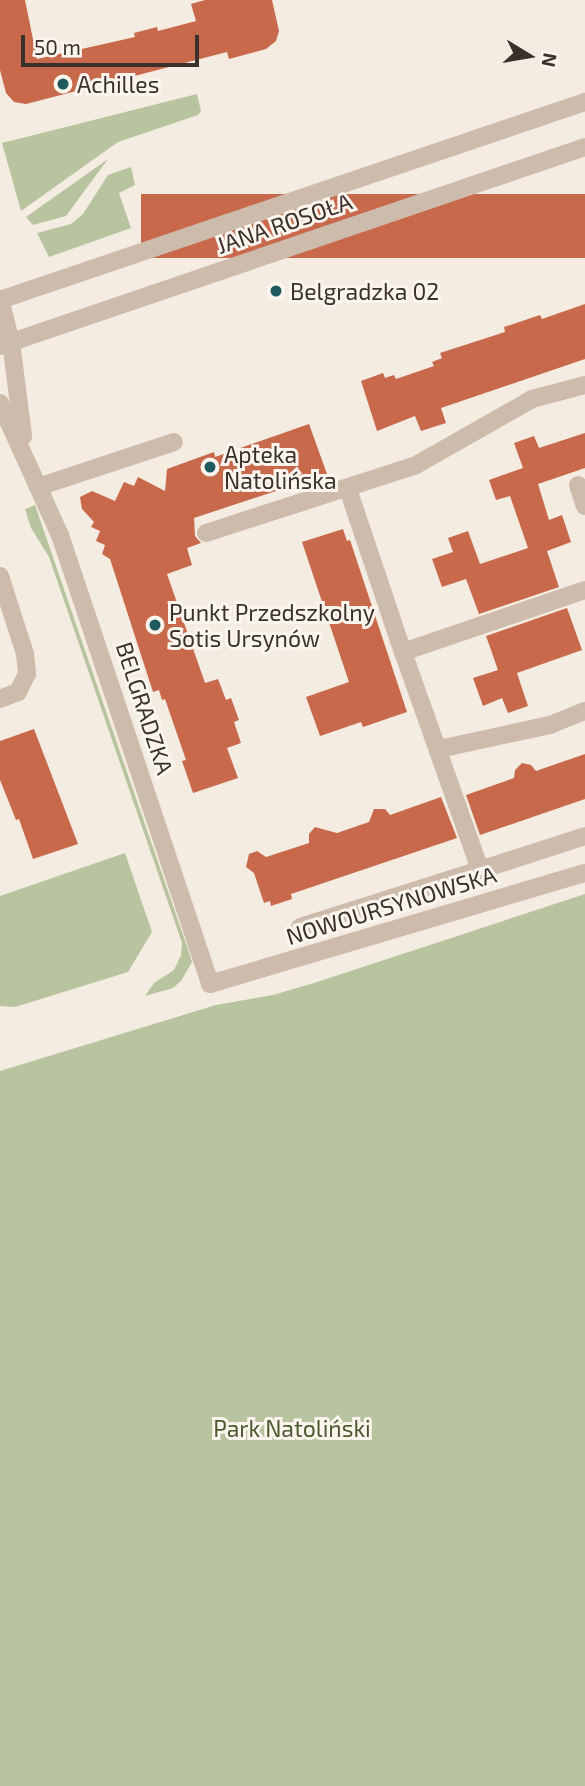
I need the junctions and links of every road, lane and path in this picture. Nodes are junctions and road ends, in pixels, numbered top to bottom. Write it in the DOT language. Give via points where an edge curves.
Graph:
graph roads {
  1 [pos="585,102"];
  2 [pos="585,147"];
  3 [pos="0,300"];
  4 [pos="5,344"];
  5 [pos="585,385"];
  6 [pos="0,403"];
  7 [pos="174,442"];
  8 [pos="25,451"];
  9 [pos="578,485"];
  10 [pos="38,487"];
  11 [pos="348,489"];
  12 [pos="585,506"];
  13 [pos="206,533"];
  14 [pos="0,576"];
  15 [pos="585,590"];
  16 [pos="403,652"];
  17 [pos="0,699"];
  18 [pos="585,711"];
  19 [pos="439,749"];
  20 [pos="585,836"];
  21 [pos="480,870"];
  22 [pos="585,873"];
  23 [pos="300,927"];
  24 [pos="210,984"];
  1 -- 3 [label="street, JANA ROSOŁA"];
  2 -- 4 [label="street, JANA ROSOŁA"];
  3 -- 4 [label="street, BELGRADZKA"];
  4 -- 8 [label="street, BELGRADZKA"];
  5 -- 11 [label="street" via="532,399 416,465"];
  6 -- 8 [label="street, BELGRADZKA"];
  7 -- 10 [label="street"];
  8 -- 10 [label="street, BELGRADZKA"];
  9 -- 12 [label="street"];
  10 -- 24 [label="street, BELGRADZKA" via="61,535"];
  11 -- 13 [label="street"];
  11 -- 16 [label="street"];
  14 -- 17 [label="street" via="27,674 18,692"];
  15 -- 16 [label="street"];
  16 -- 19 [label="street"];
  18 -- 19 [label="street" via="550,725"];
  19 -- 21 [label="street"];
  20 -- 21 [label="street"];
  21 -- 23 [label="street"];
  22 -- 24 [label="street, NOWOURSYNOWSKA"];
}
